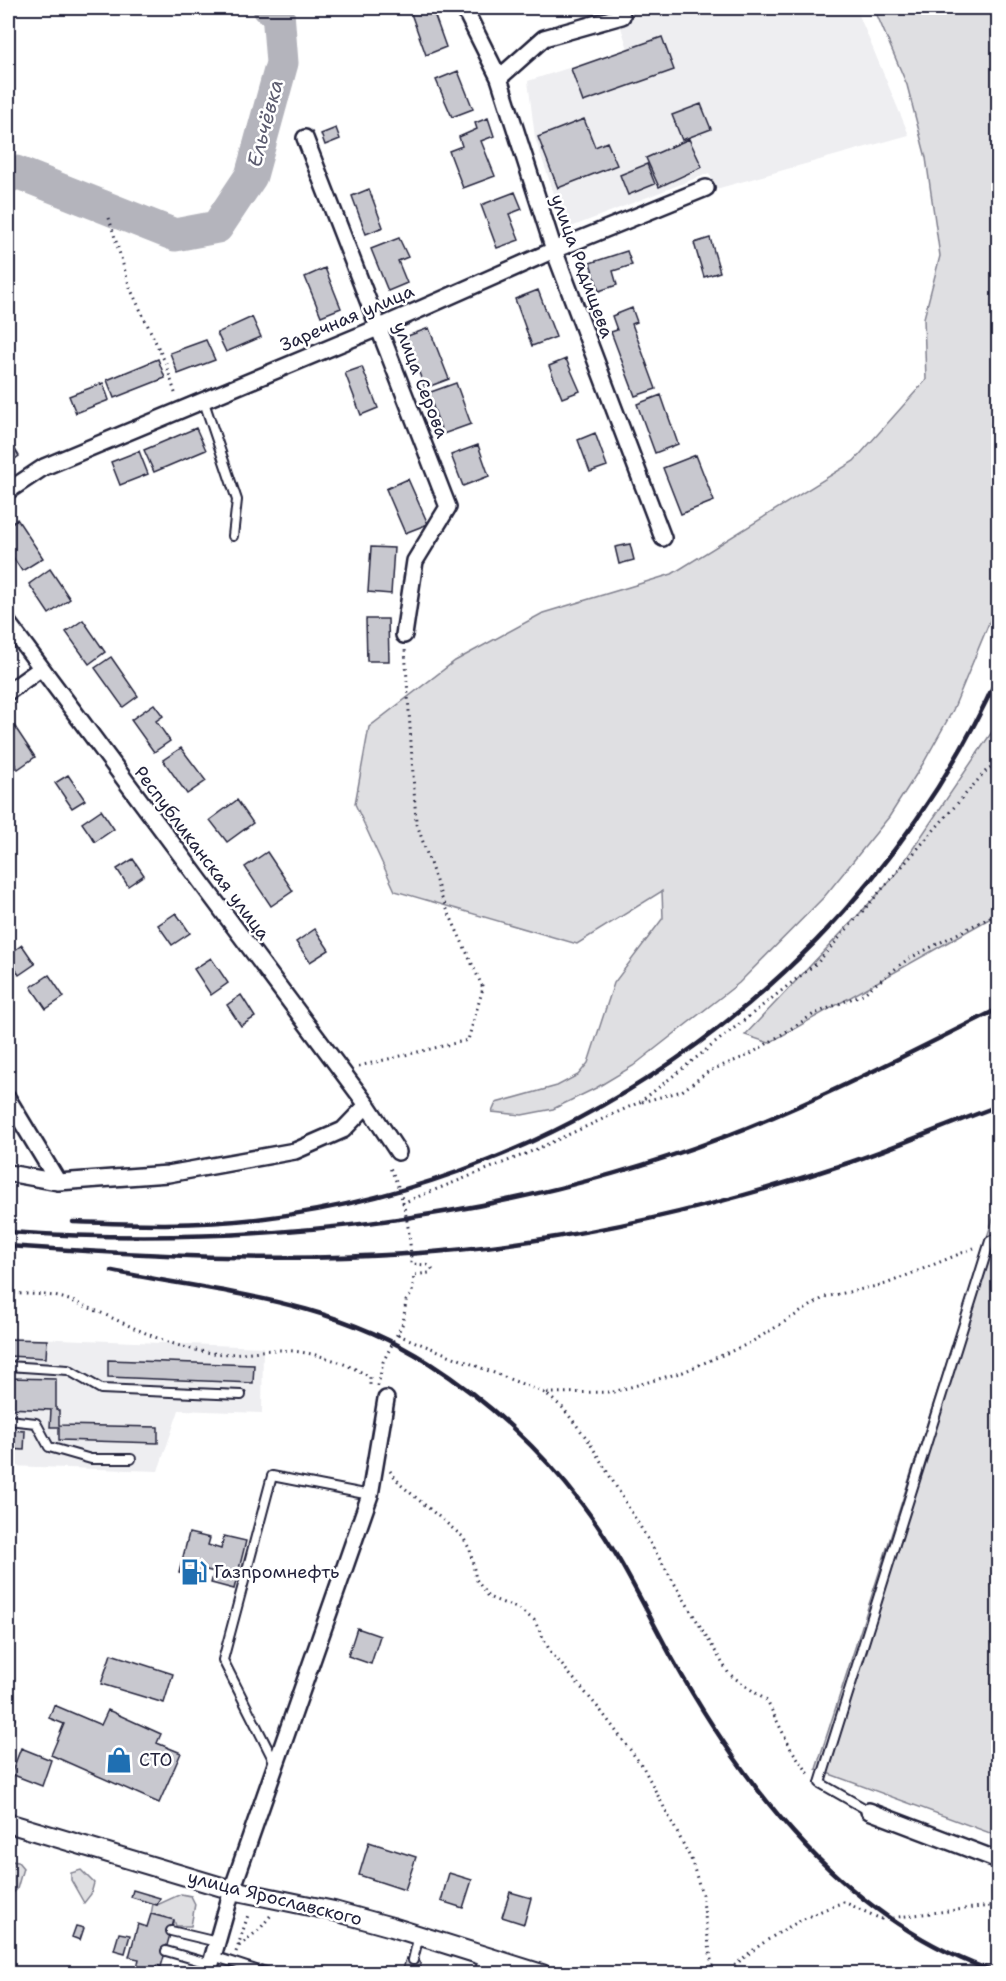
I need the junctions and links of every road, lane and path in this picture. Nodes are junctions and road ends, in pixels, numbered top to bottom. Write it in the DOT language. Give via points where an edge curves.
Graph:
graph roads {
  1 [pos="464,8"];
  2 [pos="622,16"];
  3 [pos="499,78"];
  4 [pos="305,138"];
  5 [pos="706,188"];
  6 [pos="109,218"];
  7 [pos="554,250"];
  8 [pos="380,327"];
  9 [pos="203,399"];
  10 [pos="181,409"];
  11 [pos="8,491"];
  12 [pos="233,536"];
  13 [pos="663,538"];
  14 [pos="8,622"];
  15 [pos="404,635"];
  16 [pos="40,669"];
  17 [pos="8,692"];
  18 [pos="999,760"];
  19 [pos="999,913"];
  20 [pos="341,1070"];
  21 [pos="8,1099"];
  22 [pos="640,1102"];
  23 [pos="367,1105"];
  24 [pos="391,1155"];
  25 [pos="8,1173"];
  26 [pos="58,1182"];
  27 [pos="402,1203"];
  28 [pos="999,1236"];
  29 [pos="990,1241"];
  30 [pos="8,1293"];
  31 [pos="398,1335"];
  32 [pos="8,1366"];
  33 [pos="370,1389"];
  34 [pos="545,1393"];
  35 [pos="241,1395"];
  36 [pos="386,1399"];
  37 [pos="8,1420"];
  38 [pos="379,1444"];
  39 [pos="131,1459"];
  40 [pos="370,1495"];
  41 [pos="276,1766"];
  42 [pos="819,1784"];
  43 [pos="869,1811"];
  44 [pos="8,1823"];
  45 [pos="999,1860"];
  46 [pos="232,1890"];
  47 [pos="255,1894"];
  48 [pos="283,1899"];
  49 [pos="999,1905"];
  50 [pos="171,1931"];
  51 [pos="419,1935"];
  52 [pos="238,1947"];
  53 [pos="166,1951"];
  54 [pos="484,1956"];
  55 [pos="212,1959"];
  56 [pos="413,1960"];
  57 [pos="233,1962"];
  58 [pos="259,1971"];
  59 [pos="479,1974"];
  60 [pos="542,1974"];
  61 [pos="713,1974"];
  62 [pos="726,1974"];
  1 -- 3 [label="street, улица Радищева"];
  2 -- 3 [label="street" via="544,38"];
  3 -- 7 [label="street, улица Радищева"];
  4 -- 8 [label="street, улица Серова"];
  5 -- 7 [label="street, Заречная улица"];
  6 -- 10 [label="path" via="130,288 166,364"];
  7 -- 8 [label="street, Заречная улица"];
  7 -- 13 [label="street, улица Радищева"];
  8 -- 9 [label="street, Заречная улица"];
  8 -- 15 [label="street, улица Серова" via="448,507 416,561"];
  9 -- 10 [label="street, Заречная улица"];
  9 -- 12 [label="lane" via="237,500"];
  10 -- 11 [label="street, Заречная улица" via="44,467"];
  14 -- 16 [label="street, Республиканская улица"];
  15 -- 20 [label="path" via="416,821 441,896 483,988 468,1040"];
  16 -- 17 [label="street"];
  16 -- 20 [label="street, Республиканская улица"];
  18 -- 22 [label="path" via="818,963"];
  19 -- 22 [label="path" via="908,959 863,994 814,1014 749,1055 709,1071 682,1091"];
  20 -- 23 [label="street, Республиканская улица"];
  21 -- 26 [label="street"];
  22 -- 27 [label="path" via="528,1154"];
  23 -- 24 [label="street, Республиканская улица"];
  23 -- 26 [label="street" via="343,1131 295,1151 168,1174"];
  24 -- 27 [label="path"];
  25 -- 26 [label="street"];
  27 -- 31 [label="path" via="411,1264 432,1269 414,1275"];
  28 -- 29 [label="lane"];
  29 -- 34 [label="path" via="886,1284 825,1298 750,1343 683,1372 613,1392"];
  29 -- 42 [label="lane"];
  30 -- 33 [label="path" via="64,1298 166,1343 206,1352 236,1356 279,1350 327,1358 370,1377"];
  31 -- 34 [label="path"];
  31 -- 36 [label="path" via="382,1362 377,1389"];
  32 -- 35 [label="lane" via="68,1370 101,1389"];
  34 -- 42 [label="path" via="563,1408 588,1440 729,1674 767,1701 791,1749"];
  36 -- 38 [label="street"];
  37 -- 39 [label="lane" via="36,1423 49,1447 91,1459"];
  38 -- 40 [label="street"];
  38 -- 61 [label="path" via="389,1469 401,1485 463,1537 476,1579 488,1597 519,1609 534,1620 550,1651 602,1711 643,1767 691,1859 702,1894"];
  40 -- 41 [label="street"];
  40 -- 41 [label="lane" via="272,1476 223,1660"];
  41 -- 46 [label="street"];
  42 -- 43 [label="lane"];
  43 -- 45 [label="street"];
  44 -- 46 [label="street, улица Ярославского"];
  46 -- 47 [label="street, улица Ярославского"];
  46 -- 55 [label="street"];
  47 -- 48 [label="street, улица Ярославского"];
  47 -- 52 [label="path"];
  48 -- 51 [label="street, улица Ярославского"];
  48 -- 52 [label="path" via="260,1929"];
  49 -- 62 [label="path" via="881,1919 844,1902 765,1941"];
  50 -- 55 [label="lane"];
  51 -- 54 [label="street, улица Ярославского"];
  51 -- 56 [label="lane"];
  52 -- 57 [label="path"];
  53 -- 55 [label="lane"];
  54 -- 59 [label="lane"];
  54 -- 60 [label="street, улица Ярославского"];
  55 -- 57 [label="lane"];
  57 -- 58 [label="lane"];
}
